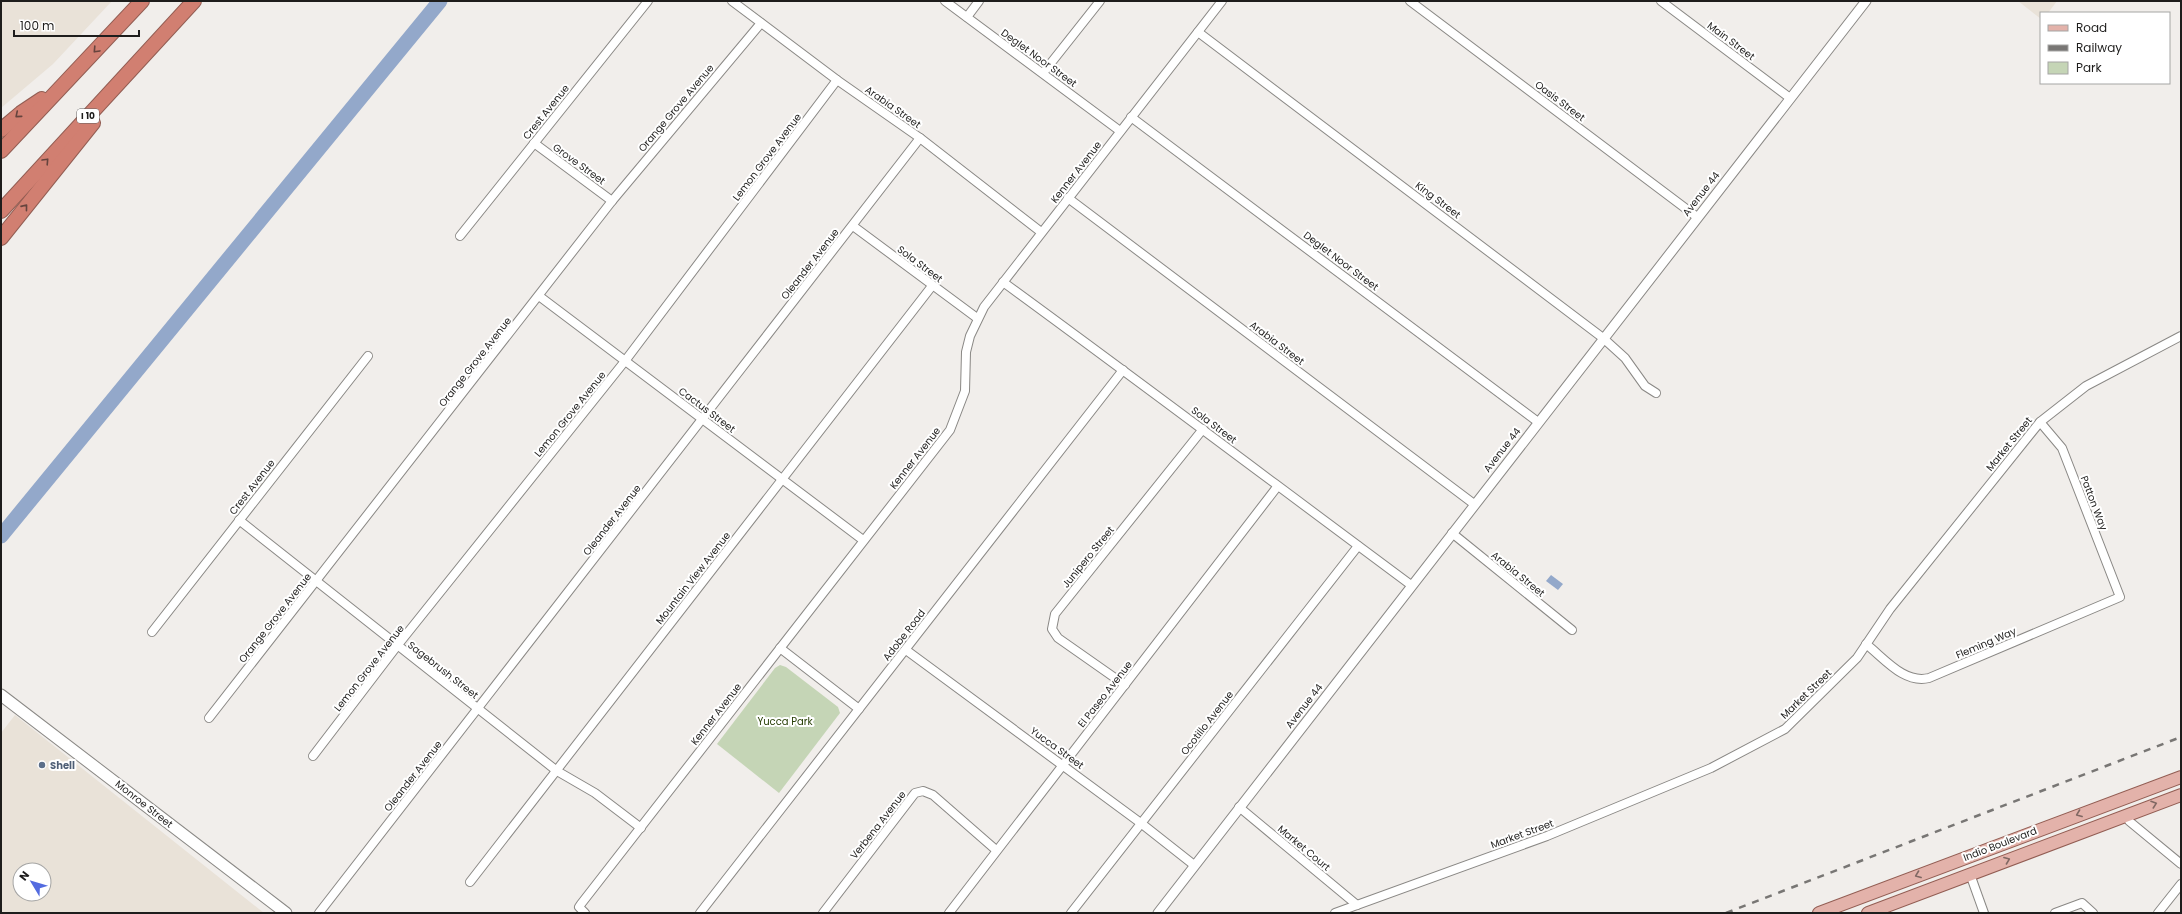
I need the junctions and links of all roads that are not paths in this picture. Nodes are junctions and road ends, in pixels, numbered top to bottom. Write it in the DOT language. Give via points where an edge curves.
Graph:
graph roads {
  1 [pos="142,1"];
  2 [pos="194,1"];
  3 [pos="648,1"];
  4 [pos="732,1"];
  5 [pos="945,1"];
  6 [pos="979,1"];
  7 [pos="1100,1"];
  8 [pos="1222,1"];
  9 [pos="1410,1"];
  10 [pos="1661,1"];
  11 [pos="1866,1"];
  12 [pos="967,17"];
  13 [pos="176,20"];
  14 [pos="761,23"];
  15 [pos="1198,32"];
  16 [pos="1043,73"];
  17 [pos="837,80"];
  18 [pos="60,87"];
  19 [pos="1790,98"];
  20 [pos="1131,117"];
  21 [pos="1,130"];
  22 [pos="1120,131"];
  23 [pos="920,138"];
  24 [pos="534,143"];
  25 [pos="1,151"];
  26 [pos="1068,198"];
  27 [pos="612,201"];
  28 [pos="1,211"];
  29 [pos="1697,217"];
  30 [pos="853,226"];
  31 [pos="1042,232"];
  32 [pos="460,236"];
  33 [pos="1,238"];
  34 [pos="1003,282"];
  35 [pos="932,286"];
  36 [pos="539,296"];
  37 [pos="977,318"];
  38 [pos="2181,336"];
  39 [pos="1604,338"];
  40 [pos="368,356"];
  41 [pos="625,361"];
  42 [pos="1123,370"];
  43 [pos="1656,393"];
  44 [pos="702,419"];
  45 [pos="1538,422"];
  46 [pos="2040,422"];
  47 [pos="1203,429"];
  48 [pos="782,479"];
  49 [pos="1277,487"];
  50 [pos="1474,504"];
  51 [pos="239,520"];
  52 [pos="1452,533"];
  53 [pos="863,540"];
  54 [pos="1358,546"];
  55 [pos="316,582"];
  56 [pos="1411,585"];
  57 [pos="2120,597"];
  58 [pos="1572,630"];
  59 [pos="152,632"];
  60 [pos="1866,644"];
  61 [pos="397,646"];
  62 [pos="780,648"];
  63 [pos="906,650"];
  64 [pos="1125,685"];
  65 [pos="1,695"];
  66 [pos="859,709"];
  67 [pos="477,710"];
  68 [pos="209,718"];
  69 [pos="313,756"];
  70 [pos="1063,765"];
  71 [pos="557,771"];
  72 [pos="2181,777"];
  73 [pos="2181,784"];
  74 [pos="2181,795"];
  75 [pos="1239,807"];
  76 [pos="2094,808"];
  77 [pos="2127,814"];
  78 [pos="1142,824"];
  79 [pos="2047,826"];
  80 [pos="641,828"];
  81 [pos="996,850"];
  82 [pos="2181,864"];
  83 [pos="1194,865"];
  84 [pos="1945,865"];
  85 [pos="1970,874"];
  86 [pos="470,882"];
  87 [pos="2181,884"];
  88 [pos="1877,891"];
  89 [pos="1357,905"];
  90 [pos="582,910"];
  91 [pos="286,913"];
  92 [pos="319,913"];
  93 [pos="700,913"];
  94 [pos="823,913"];
  95 [pos="949,913"];
  96 [pos="1071,913"];
  97 [pos="1158,913"];
  98 [pos="1335,913"];
  99 [pos="1819,913"];
  100 [pos="1838,913"];
  101 [pos="1868,913"];
  102 [pos="1984,913"];
  103 [pos="2055,913"];
  104 [pos="2093,913"];
  105 [pos="2158,913"];
  1 -- 18 [label="highway, one-way"];
  2 -- 13 [label="highway, I 10"];
  3 -- 24 [label="street, Crest Avenue"];
  4 -- 14 [label="street, Arabia Street"];
  5 -- 12 [label="street, Deglet Noor Street"];
  6 -- 12 [label="street"];
  7 -- 16 [label="street"];
  8 -- 15 [label="street, Kenner Avenue"];
  9 -- 29 [label="street, Oasis Street"];
  10 -- 19 [label="street, Main Street"];
  11 -- 19 [label="street, Avenue 44"];
  12 -- 16 [label="street, Deglet Noor Street"];
  28 -- 13 [label="highway, I 10, one-way"];
  33 -- 13 [label="highway, one-way"];
  14 -- 17 [label="street, Arabia Street"];
  14 -- 27 [label="street, Orange Grove Avenue"];
  15 -- 20 [label="street, Kenner Avenue"];
  15 -- 39 [label="street, King Street"];
  16 -- 22 [label="street, Deglet Noor Street"];
  17 -- 23 [label="street, Arabia Street"];
  17 -- 41 [label="street, Lemon Grove Avenue"];
  18 -- 21 [label="highway, one-way"];
  18 -- 25 [label="highway"];
  19 -- 29 [label="street, Avenue 44"];
  20 -- 22 [label="street, Kenner Avenue"];
  20 -- 45 [label="street, Deglet Noor Street"];
  22 -- 26 [label="street, Kenner Avenue"];
  23 -- 30 [label="street, Oleander Avenue"];
  23 -- 31 [label="street, Arabia Street"];
  24 -- 27 [label="street, Grove Street"];
  24 -- 32 [label="street, Crest Avenue"];
  26 -- 31 [label="street, Kenner Avenue"];
  26 -- 50 [label="street, Arabia Street"];
  27 -- 36 [label="street, Orange Grove Avenue"];
  29 -- 39 [label="street, Avenue 44"];
  30 -- 35 [label="street, Sola Street"];
  30 -- 44 [label="street, Oleander Avenue"];
  31 -- 34 [label="street, Kenner Avenue"];
  34 -- 37 [label="street, Kenner Avenue"];
  34 -- 42 [label="street, Sola Street"];
  35 -- 37 [label="street, Sola Street"];
  35 -- 48 [label="street, Mountain View Avenue"];
  36 -- 41 [label="street, Cactus Street"];
  36 -- 55 [label="street, Orange Grove Avenue"];
  37 -- 53 [label="street, Kenner Avenue" via="966,352 965,391 950,430"];
  38 -- 46 [label="street, Market Street" via="2086,386"];
  39 -- 43 [label="street, King Street" via="1625,358 1645,386"];
  39 -- 45 [label="street, Avenue 44"];
  40 -- 51 [label="street, Crest Avenue"];
  41 -- 44 [label="street, Cactus Street"];
  41 -- 61 [label="street, Lemon Grove Avenue"];
  42 -- 47 [label="street, Sola Street"];
  42 -- 63 [label="street, Adobe Road"];
  44 -- 48 [label="street, Cactus Street"];
  44 -- 67 [label="street, Oleander Avenue"];
  45 -- 50 [label="street, Avenue 44"];
  46 -- 57 [label="street, Patton Way" via="2062,448"];
  46 -- 60 [label="street, Market Street" via="1890,609"];
  47 -- 49 [label="street, Sola Street"];
  47 -- 64 [label="street, Junipero Street" via="1055,614 1052,629 1058,638"];
  48 -- 53 [label="street, Cactus Street"];
  48 -- 71 [label="street, Mountain View Avenue"];
  49 -- 54 [label="street, Sola Street"];
  49 -- 64 [label="street, El Paseo Avenue"];
  50 -- 52 [label="street, Avenue 44"];
  51 -- 55 [label="street, Sagebrush Street"];
  51 -- 59 [label="street, Crest Avenue"];
  52 -- 56 [label="street, Avenue 44"];
  52 -- 58 [label="street, Arabia Street"];
  53 -- 62 [label="street, Kenner Avenue"];
  54 -- 56 [label="street, Sola Street"];
  54 -- 78 [label="street, Ocotillo Avenue"];
  55 -- 61 [label="street, Sagebrush Street"];
  55 -- 68 [label="street, Orange Grove Avenue"];
  56 -- 75 [label="street, Avenue 44"];
  57 -- 60 [label="street, Fleming Way" via="1920,680 1905,676"];
  60 -- 89 [label="street, Market Street" via="1857,658 1785,729 1711,768 1547,836"];
  61 -- 67 [label="street, Sagebrush Street"];
  61 -- 69 [label="street, Lemon Grove Avenue"];
  62 -- 66 [label="street"];
  62 -- 80 [label="street, Kenner Avenue"];
  63 -- 66 [label="street, Adobe Road"];
  63 -- 70 [label="street, Yucca Street"];
  64 -- 70 [label="street, El Paseo Avenue"];
  65 -- 91 [label="main road, Monroe Street"];
  66 -- 93 [label="street, Adobe Road"];
  67 -- 71 [label="street, Sagebrush Street"];
  67 -- 92 [label="street, Oleander Avenue"];
  70 -- 78 [label="street, Yucca Street"];
  70 -- 81 [label="street, El Paseo Avenue"];
  71 -- 80 [label="street, Sagebrush Street" via="595,793"];
  71 -- 86 [label="street, Mountain View Avenue"];
  72 -- 76 [label="main road, Indio Boulevard"];
  73 -- 77 [label="main road" via="2140,799 2132,805"];
  77 -- 74 [label="main road, Indio Boulevard, one-way"];
  75 -- 83 [label="street, Avenue 44"];
  75 -- 89 [label="street, Market Court"];
  76 -- 77 [label="main road" via="2112,809"];
  76 -- 79 [label="main road, Indio Boulevard, one-way"];
  77 -- 82 [label="street" via="2129,821"];
  85 -- 77 [label="main road, Indio Boulevard, one-way"];
  78 -- 83 [label="street, Yucca Street"];
  78 -- 96 [label="street, Ocotillo Avenue"];
  79 -- 84 [label="main road, Indio Boulevard"];
  79 -- 85 [label="main road" via="2026,841 1985,857 1976,864"];
  80 -- 90 [label="street, Kenner Avenue"];
  81 -- 94 [label="street, Verbena Avenue" via="933,795 924,791 915,794"];
  81 -- 95 [label="street, El Paseo Avenue"];
  83 -- 97 [label="street, Avenue 44"];
  84 -- 85 [label="main road" via="1967,868"];
  84 -- 88 [label="main road, Indio Boulevard, one-way"];
  85 -- 101 [label="main road, Indio Boulevard"];
  85 -- 102 [label="street"];
  87 -- 105 [label="street"];
  88 -- 99 [label="main road, Indio Boulevard"];
  88 -- 100 [label="main road" via="1858,905"];
  89 -- 98 [label="street, Market Street"];
  103 -- 104 [label="street" via="2082,903"];
}
